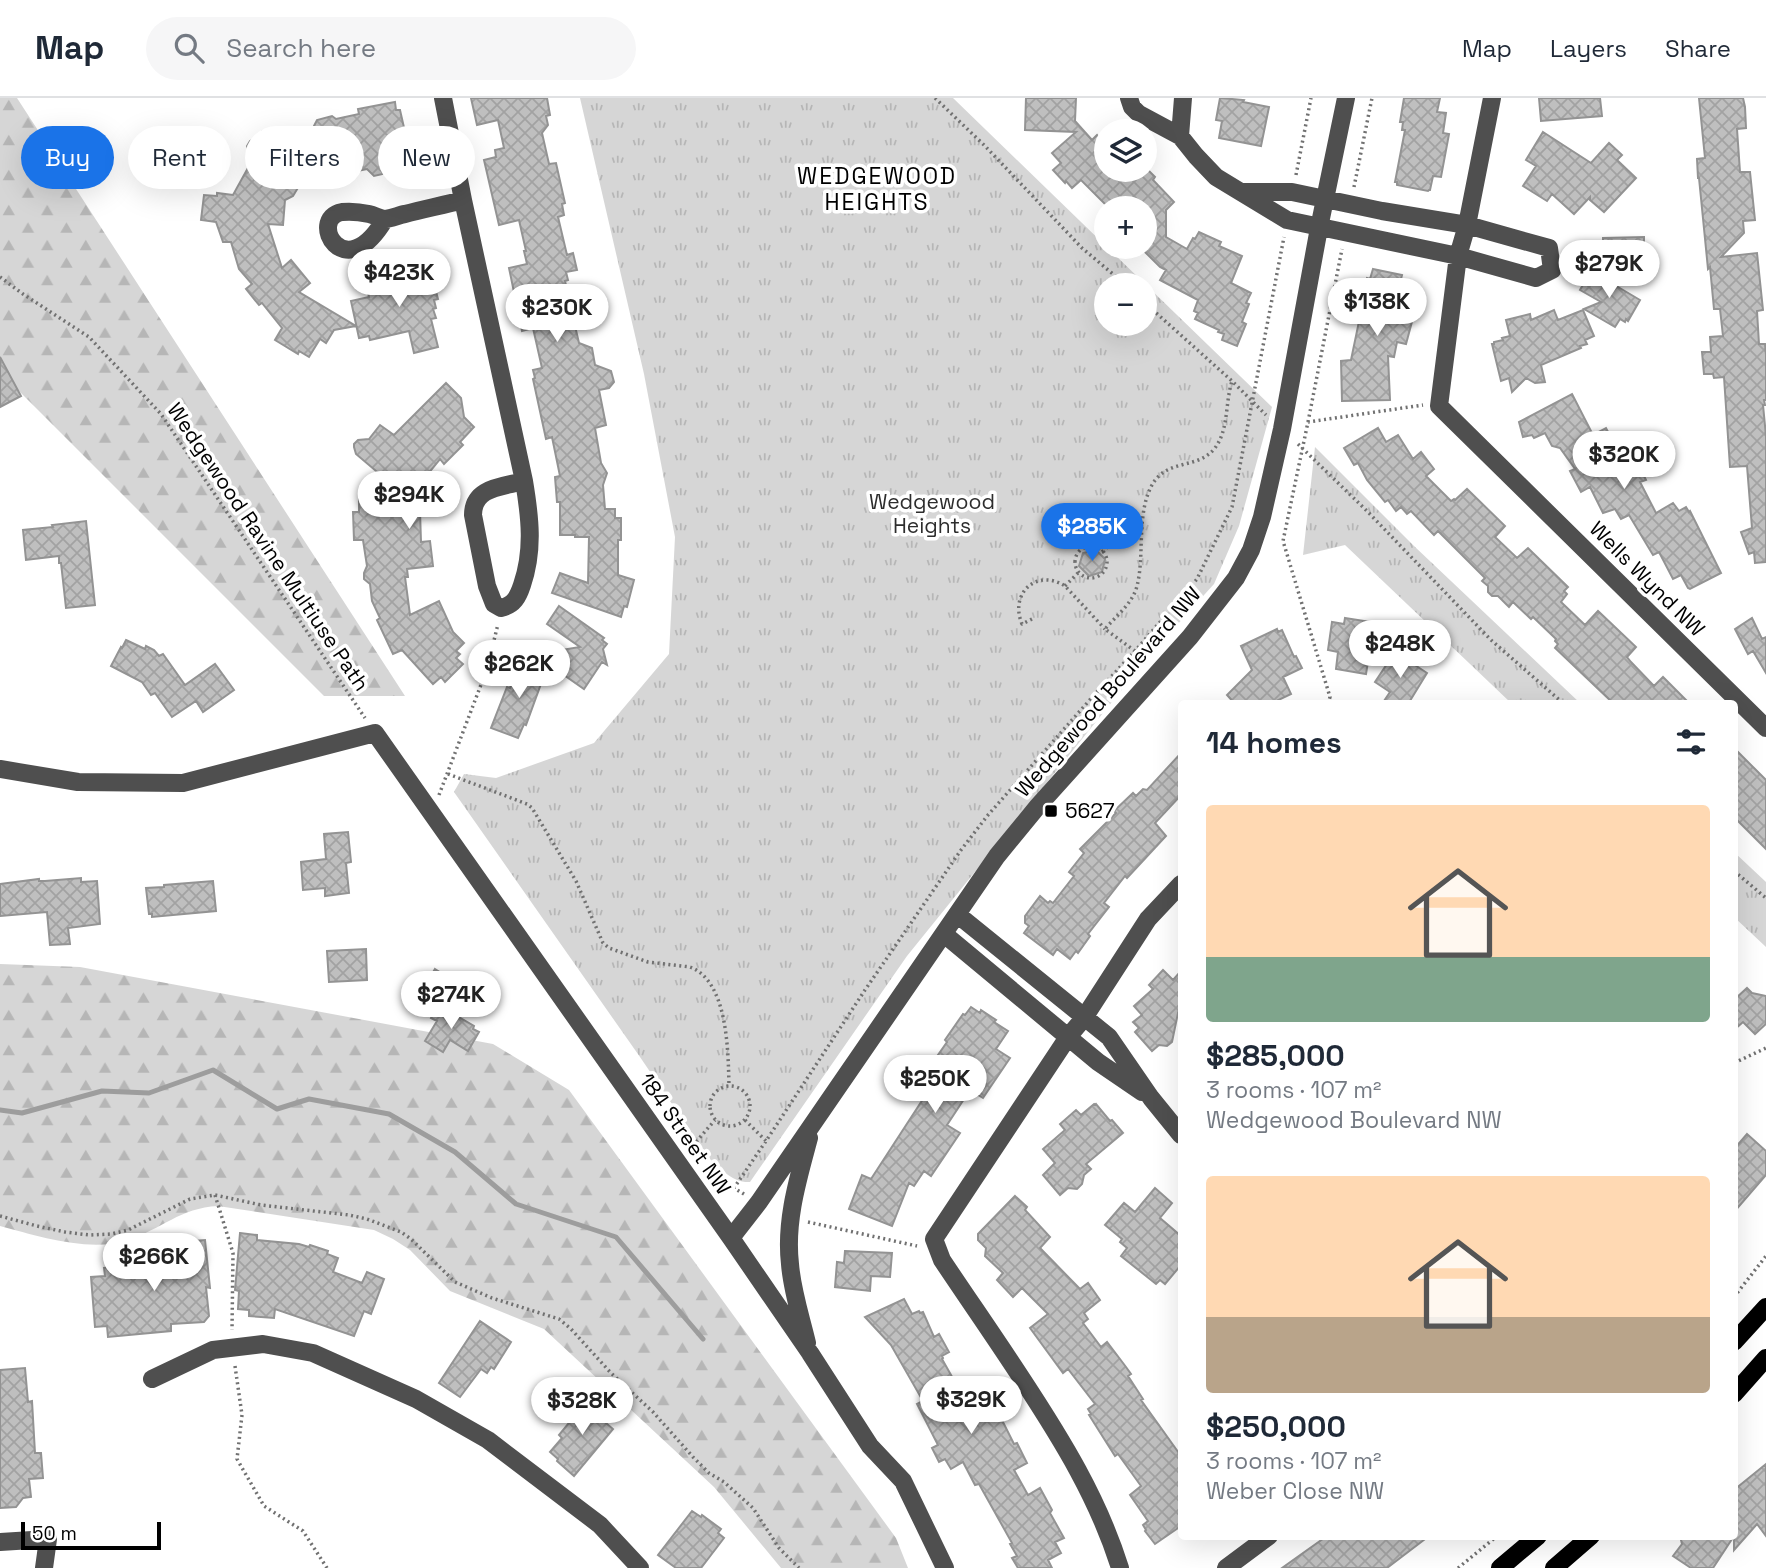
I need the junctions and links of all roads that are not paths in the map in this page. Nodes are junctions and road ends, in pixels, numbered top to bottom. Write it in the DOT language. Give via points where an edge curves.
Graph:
graph roads {
  1 [pos="443,98"];
  2 [pos="1129,98"];
  3 [pos="1183,98"];
  4 [pos="1346,98"];
  5 [pos="1492,98"];
  6 [pos="1180,136"];
  7 [pos="1241,192"];
  8 [pos="1325,199"];
  9 [pos="463,200"];
  10 [pos="385,219"];
  11 [pos="1467,225"];
  12 [pos="1320,228"];
  13 [pos="1458,256"];
  14 [pos="524,481"];
  15 [pos="1759,711"];
  16 [pos="1766,728"];
  17 [pos="0,769"];
  18 [pos="1178,887"];
  19 [pos="957,915"];
  20 [pos="944,934"];
  21 [pos="1076,1028"];
  22 [pos="1151,1098"];
  23 [pos="812,1126"];
  24 [pos="1178,1131"];
  25 [pos="731,1238"];
  26 [pos="1766,1307"];
  27 [pos="1738,1338"];
  28 [pos="810,1353"];
  29 [pos="1766,1358"];
  30 [pos="152,1379"];
  31 [pos="1738,1390"];
  32 [pos="1264,1540"];
  33 [pos="1533,1540"];
  34 [pos="1586,1540"];
  35 [pos="0,1542"];
  36 [pos="44,1568"];
  37 [pos="640,1568"];
  38 [pos="945,1568"];
  39 [pos="1120,1568"];
  40 [pos="1226,1568"];
  41 [pos="1500,1568"];
  42 [pos="1554,1568"];
  1 -- 9 [label="street"];
  2 -- 6 [label="street" via="1139,114"];
  3 -- 6 [label="street"];
  4 -- 8 [label="street, Wedgewood Boulevard NW"];
  5 -- 11 [label="street"];
  6 -- 7 [label="street" via="1216,177"];
  7 -- 8 [label="street" via="1292,192"];
  7 -- 12 [label="street" via="1287,220"];
  8 -- 11 [label="street"];
  8 -- 12 [label="street, Wedgewood Boulevard NW"];
  9 -- 10 [label="street"];
  9 -- 14 [label="street"];
  11 -- 13 [label="street"];
  11 -- 13 [label="street" via="1549,248 1552,270 1536,278"];
  12 -- 13 [label="street"];
  12 -- 19 [label="street, Wedgewood Boulevard NW" via="1282,429 1251,550 1236,578 1190,637 1038,806"];
  13 -- 15 [label="street, Wells Wynd NW" via="1439,406"];
  14 -- 14 [label="street" via="484,492 473,506 487,586 494,604 501,608 508,607 520,593 530,554"];
  15 -- 16 [label="street, Wells Wynd NW"];
  17 -- 25 [label="street, 184 Street NW" via="78,782 183,783 375,733"];
  18 -- 21 [label="street" via="1148,919"];
  19 -- 20 [label="street, Wedgewood Boulevard NW"];
  19 -- 21 [label="street"];
  20 -- 21 [label="street"];
  20 -- 23 [label="street, Wedgewood Boulevard NW"];
  21 -- 22 [label="street" via="1098,1062"];
  21 -- 22 [label="street" via="1109,1037"];
  21 -- 39 [label="street" via="934,1239 942,1260 1085,1480"];
  22 -- 24 [label="street"];
  23 -- 25 [label="street, Wedgewood Boulevard NW"];
  23 -- 28 [label="street" via="790,1218 789,1264"];
  25 -- 28 [label="street, 184 Street NW"];
  26 -- 27 [label="main road"];
  28 -- 38 [label="street, 184 Street NW" via="870,1446 902,1481"];
  29 -- 31 [label="main road"];
  30 -- 37 [label="street" via="213,1350 263,1344 313,1353 416,1398 488,1440 600,1525"];
  32 -- 40 [label="street"];
  33 -- 41 [label="main road"];
  34 -- 42 [label="main road"];
  35 -- 36 [label="street" via="48,1539"];
}
